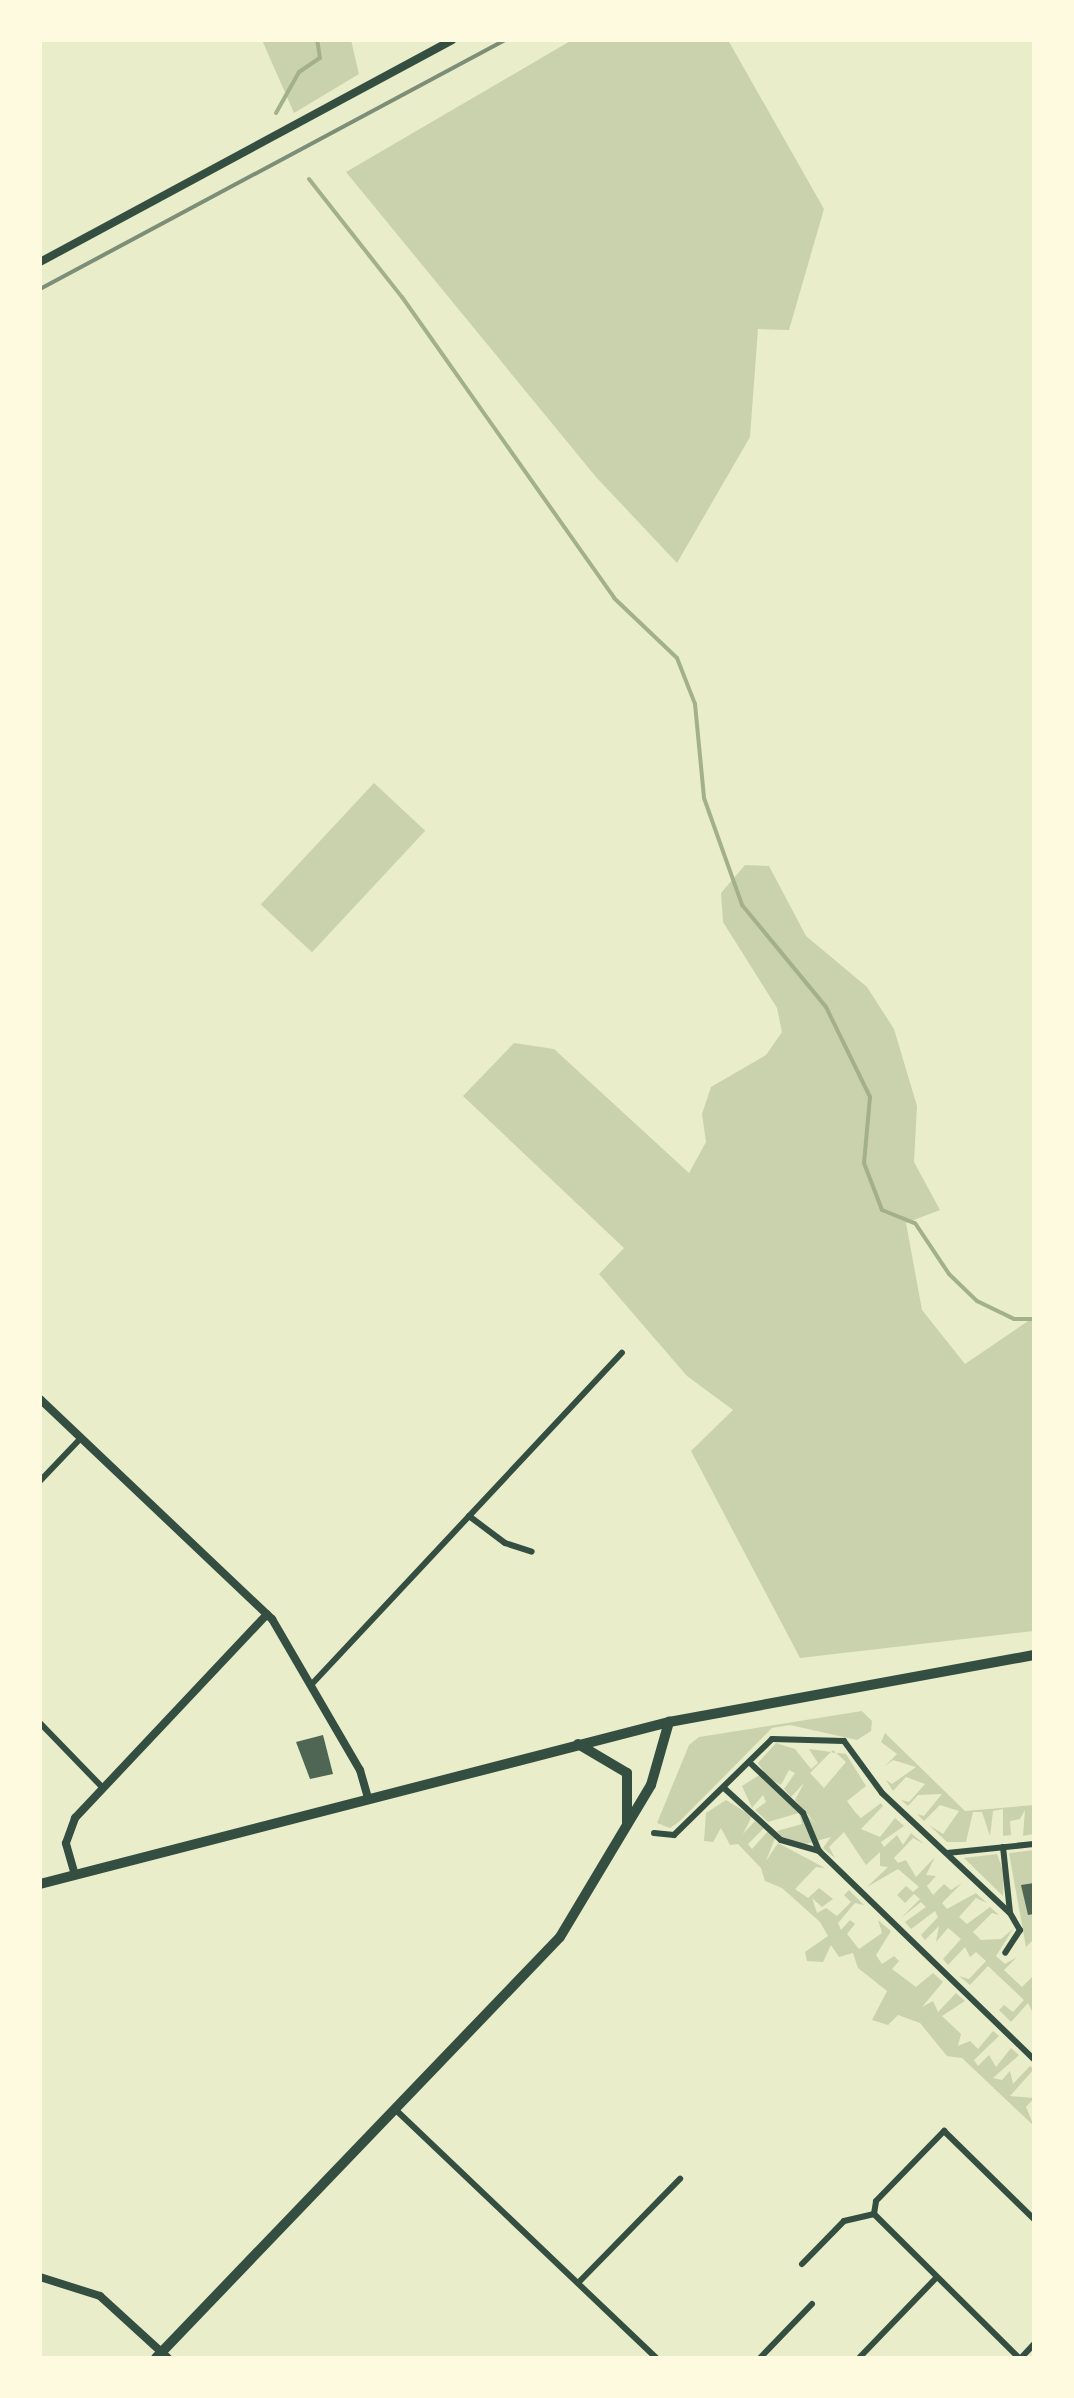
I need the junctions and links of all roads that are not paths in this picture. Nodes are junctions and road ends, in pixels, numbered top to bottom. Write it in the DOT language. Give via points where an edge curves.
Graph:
graph roads {
  1 [pos="452,40"];
  2 [pos="40,262"];
  3 [pos="622,1353"];
  4 [pos="40,1399"];
  5 [pos="81,1438"];
  6 [pos="40,1481"];
  7 [pos="469,1516"];
  8 [pos="532,1552"];
  9 [pos="266,1614"];
  10 [pos="1034,1655"];
  11 [pos="311,1684"];
  12 [pos="669,1722"];
  13 [pos="40,1724"];
  14 [pos="578,1744"];
  15 [pos="749,1762"];
  16 [pos="102,1786"];
  17 [pos="724,1788"];
  18 [pos="368,1798"];
  19 [pos="627,1830"];
  20 [pos="654,1832"];
  21 [pos="1034,1844"];
  22 [pos="1003,1847"];
  23 [pos="819,1850"];
  24 [pos="946,1853"];
  25 [pos="75,1875"];
  26 [pos="40,1884"];
  27 [pos="1010,1913"];
  28 [pos="1005,1953"];
  29 [pos="1034,2059"];
  30 [pos="398,2112"];
  31 [pos="680,2179"];
  32 [pos="874,2214"];
  33 [pos="1034,2219"];
  34 [pos="802,2264"];
  35 [pos="40,2278"];
  36 [pos="935,2279"];
  37 [pos="578,2284"];
  38 [pos="812,2304"];
  39 [pos="1034,2344"];
  40 [pos="162,2356"];
  41 [pos="656,2358"];
  42 [pos="760,2358"];
  43 [pos="860,2358"];
  44 [pos="1020,2358"];
  1 -- 2 [label="street"];
  3 -- 7 [label="street"];
  4 -- 5 [label="street"];
  5 -- 6 [label="street"];
  5 -- 9 [label="street"];
  7 -- 8 [label="street" via="493,1537"];
  7 -- 11 [label="street"];
  9 -- 11 [label="street"];
  9 -- 16 [label="street"];
  10 -- 12 [label="main road"];
  11 -- 18 [label="street" via="360,1770"];
  12 -- 14 [label="main road"];
  12 -- 19 [label="main road" via="662,1760"];
  13 -- 16 [label="street"];
  14 -- 18 [label="main road"];
  14 -- 19 [label="main road" via="627,1774"];
  15 -- 17 [label="street"];
  15 -- 23 [label="street" via="803,1813"];
  15 -- 24 [label="street" via="772,1739 844,1741 882,1793"];
  16 -- 25 [label="street" via="68,1832"];
  17 -- 20 [label="street" via="674,1835"];
  17 -- 23 [label="street" via="781,1840"];
  18 -- 25 [label="main road"];
  19 -- 30 [label="main road" via="535,1968"];
  21 -- 22 [label="street"];
  22 -- 24 [label="street"];
  22 -- 27 [label="street"];
  23 -- 29 [label="street"];
  24 -- 27 [label="street"];
  25 -- 26 [label="main road"];
  27 -- 28 [label="street" via="1020,1930"];
  30 -- 37 [label="street"];
  30 -- 40 [label="main road"];
  31 -- 37 [label="street"];
  32 -- 33 [label="street" via="876,2202 944,2132"];
  32 -- 34 [label="street" via="844,2221"];
  32 -- 36 [label="street"];
  35 -- 40 [label="street" via="100,2296"];
  36 -- 43 [label="street"];
  36 -- 44 [label="street"];
  37 -- 41 [label="street"];
  38 -- 42 [label="street"];
  39 -- 44 [label="street"];
}
